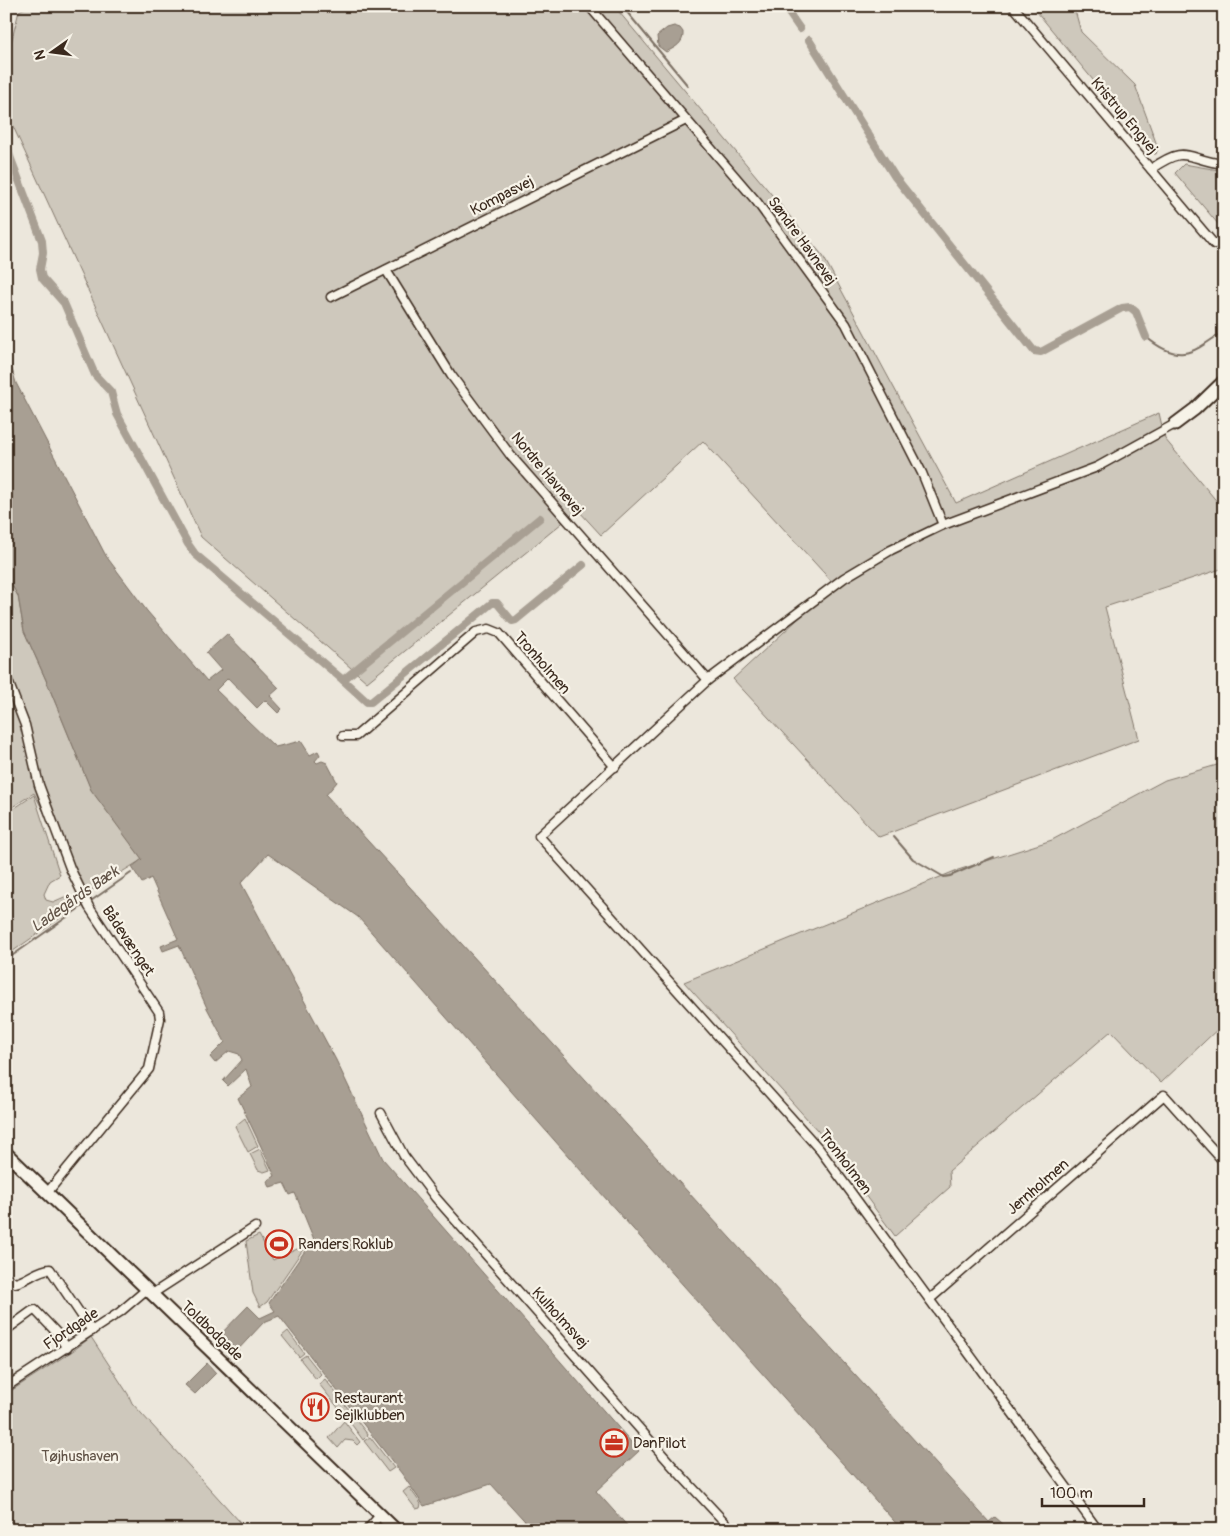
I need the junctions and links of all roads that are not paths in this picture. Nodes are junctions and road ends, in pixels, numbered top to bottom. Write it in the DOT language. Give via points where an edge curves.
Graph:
graph roads {
  1 [pos="589,6"];
  2 [pos="1013,6"];
  3 [pos="686,120"];
  4 [pos="1224,164"];
  5 [pos="1151,169"];
  6 [pos="1214,244"];
  7 [pos="386,270"];
  8 [pos="331,297"];
  9 [pos="1224,381"];
  10 [pos="1175,424"];
  11 [pos="943,525"];
  12 [pos="6,676"];
  13 [pos="708,680"];
  14 [pos="343,736"];
  15 [pos="615,767"];
  16 [pos="381,1113"];
  17 [pos="6,1153"];
  18 [pos="1224,1162"];
  19 [pos="47,1193"];
  20 [pos="255,1227"];
  21 [pos="6,1277"];
  22 [pos="150,1292"];
  23 [pos="930,1299"];
  24 [pos="6,1330"];
  25 [pos="92,1331"];
  26 [pos="67,1348"];
  27 [pos="6,1387"];
  28 [pos="380,1515"];
  29 [pos="367,1530"];
  30 [pos="396,1530"];
  31 [pos="732,1530"];
  32 [pos="1098,1530"];
  1 -- 3 [label="street, Søndre Havnevej"];
  2 -- 5 [label="street, Kristrup Engvej"];
  3 -- 7 [label="street, Kompasvej"];
  3 -- 11 [label="street, Søndre Havnevej" via="757,202 846,324 922,472"];
  4 -- 5 [label="street" via="1183,154 1168,158"];
  5 -- 6 [label="street, Kristrup Engvej"];
  7 -- 8 [label="street, Kompasvej"];
  7 -- 13 [label="street, Nordre Havnevej" via="451,375 511,456"];
  9 -- 10 [label="street"];
  10 -- 11 [label="street" via="1097,467"];
  11 -- 13 [label="street" via="890,550 844,578"];
  12 -- 19 [label="street, Bådevænget" via="25,725 39,785 83,897 159,1012 160,1019 149,1070"];
  13 -- 15 [label="street"];
  14 -- 15 [label="street, Tronholmen" via="356,736 476,632 489,629 499,634"];
  15 -- 23 [label="street, Tronholmen" via="539,836 820,1150"];
  16 -- 31 [label="street, Kulholmsvej" via="404,1156 435,1197"];
  17 -- 19 [label="street, Toldbodgade"];
  18 -- 23 [label="street, Jernholmen" via="1164,1095"];
  19 -- 22 [label="street, Toldbodgade"];
  20 -- 22 [label="street, Fjordgade"];
  21 -- 25 [label="street" via="14,1283 21,1282 50,1269"];
  22 -- 25 [label="street, Fjordgade"];
  22 -- 28 [label="street, Toldbodgade"];
  23 -- 32 [label="street, Tronholmen"];
  24 -- 26 [label="street" via="36,1310"];
  25 -- 26 [label="street, Fjordgade"];
  26 -- 27 [label="street, Fjordgade"];
  28 -- 29 [label="street"];
  28 -- 30 [label="street, Toldbodgade"];
}
